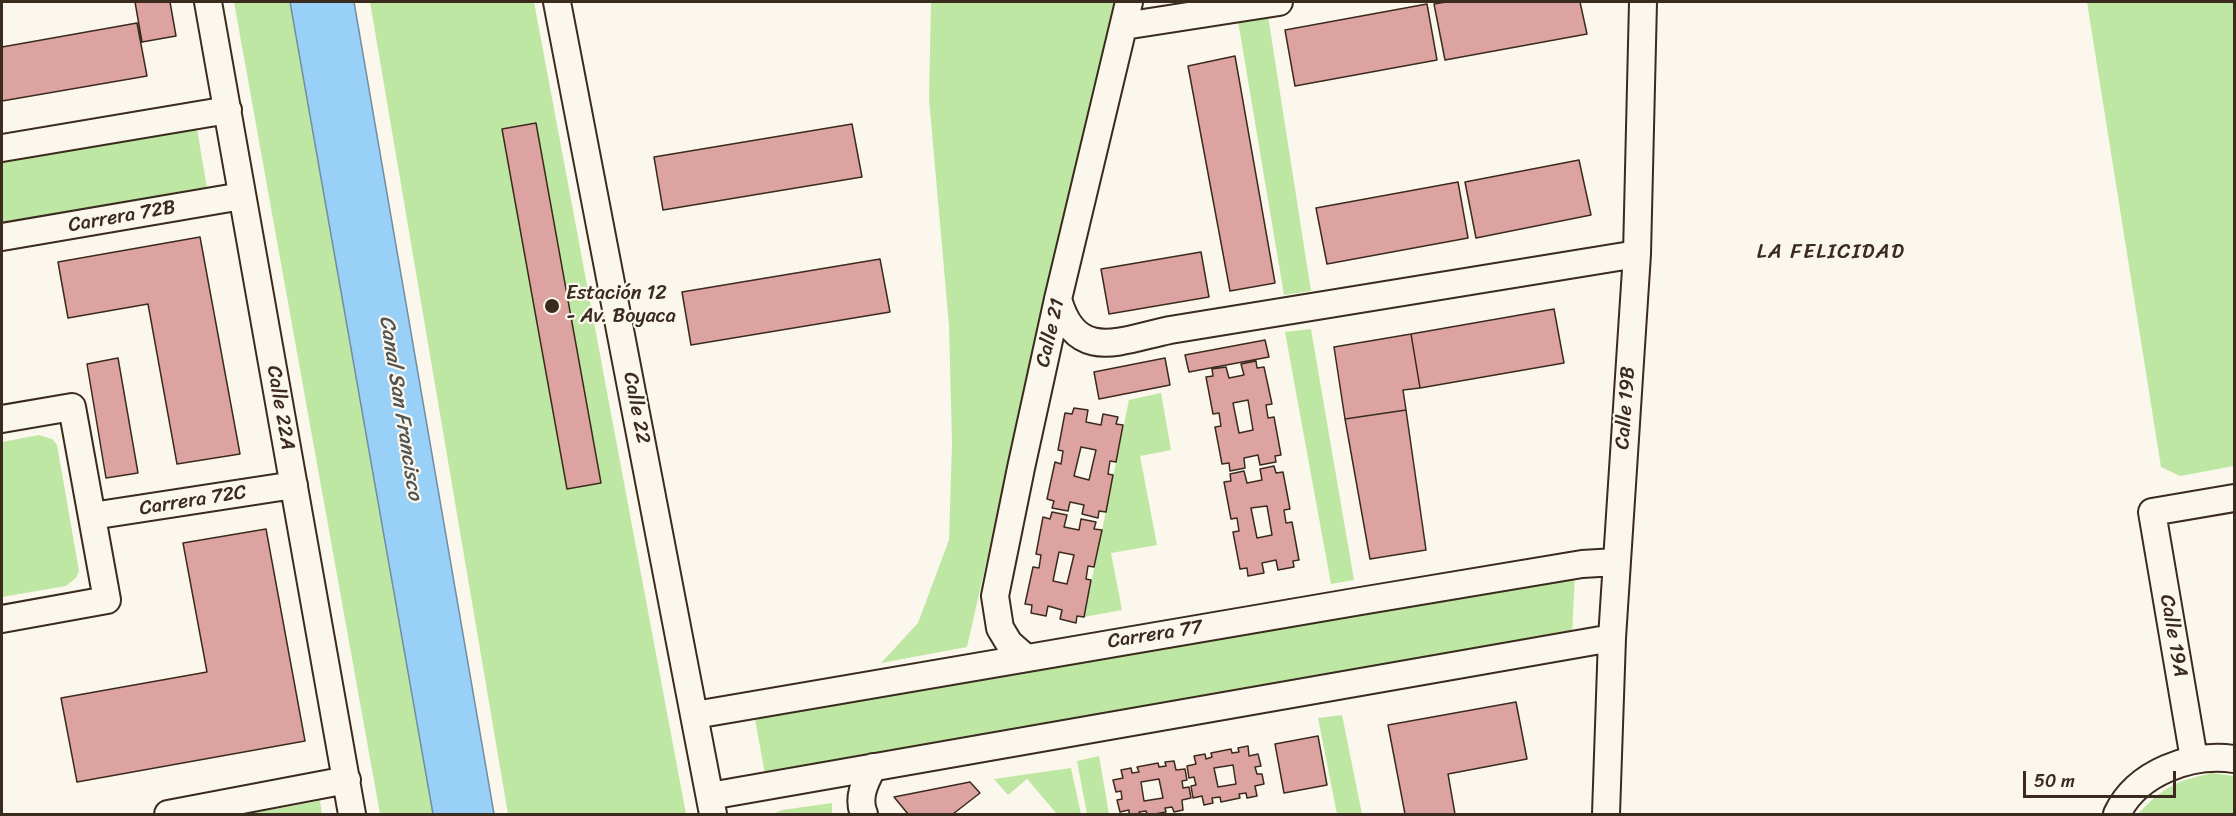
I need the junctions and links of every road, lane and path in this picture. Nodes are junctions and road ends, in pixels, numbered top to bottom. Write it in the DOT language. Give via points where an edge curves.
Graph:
graph roads {
  1 [pos="208,2"];
  2 [pos="557,2"];
  3 [pos="1279,2"];
  4 [pos="1643,2"];
  5 [pos="1126,14"];
  6 [pos="228,110"];
  7 [pos="2,148"];
  8 [pos="242,196"];
  9 [pos="2,237"];
  10 [pos="1637,255"];
  11 [pos="1058,299"];
  12 [pos="2,419"];
  13 [pos="294,485"];
  14 [pos="2235,498"];
  15 [pos="92,516"];
  16 [pos="1616,562"];
  17 [pos="2,619"];
  18 [pos="1612,638"];
  19 [pos="1025,657"];
  20 [pos="695,715"];
  21 [pos="2194,759"];
  22 [pos="2235,759"];
  23 [pos="873,767"];
  24 [pos="347,780"];
  25 [pos="712,805"];
  26 [pos="168,814"];
  27 [pos="352,814"];
  28 [pos="864,814"];
  29 [pos="1606,814"];
  30 [pos="2117,814"];
  1 -- 6 [label="street, Calle 22A"];
  2 -- 20 [label="street, Calle 22"];
  3 -- 5 [label="street"];
  4 -- 10 [label="street, Calle 19B"];
  5 -- 11 [label="street, Calle 21"];
  6 -- 7 [label="street"];
  6 -- 8 [label="street, Calle 22A"];
  8 -- 9 [label="street, Carrera 72B"];
  8 -- 13 [label="street, Calle 22A"];
  10 -- 11 [label="street" via="1099,344 1074,331 1063,317"];
  10 -- 16 [label="street, Calle 19B"];
  11 -- 19 [label="street, Calle 21" via="996,596 1000,628"];
  12 -- 15 [label="street" via="72,407"];
  13 -- 15 [label="street, Carrera 72C"];
  13 -- 24 [label="street, Calle 22A"];
  14 -- 21 [label="street, Calle 19A" via="2152,512"];
  15 -- 17 [label="street" via="107,600"];
  16 -- 18 [label="street, Calle 19B"];
  16 -- 19 [label="street, Carrera 77" via="1571,566"];
  18 -- 23 [label="street"];
  18 -- 29 [label="street, Calle 19B"];
  19 -- 20 [label="street, Carrera 77"];
  20 -- 25 [label="street, Calle 22"];
  21 -- 22 [label="street"];
  21 -- 30 [label="street" via="2165,769 2140,786"];
  23 -- 25 [label="street"];
  23 -- 28 [label="street" via="861,795"];
  24 -- 26 [label="street"];
  24 -- 27 [label="street, Calle 22A"];
}
